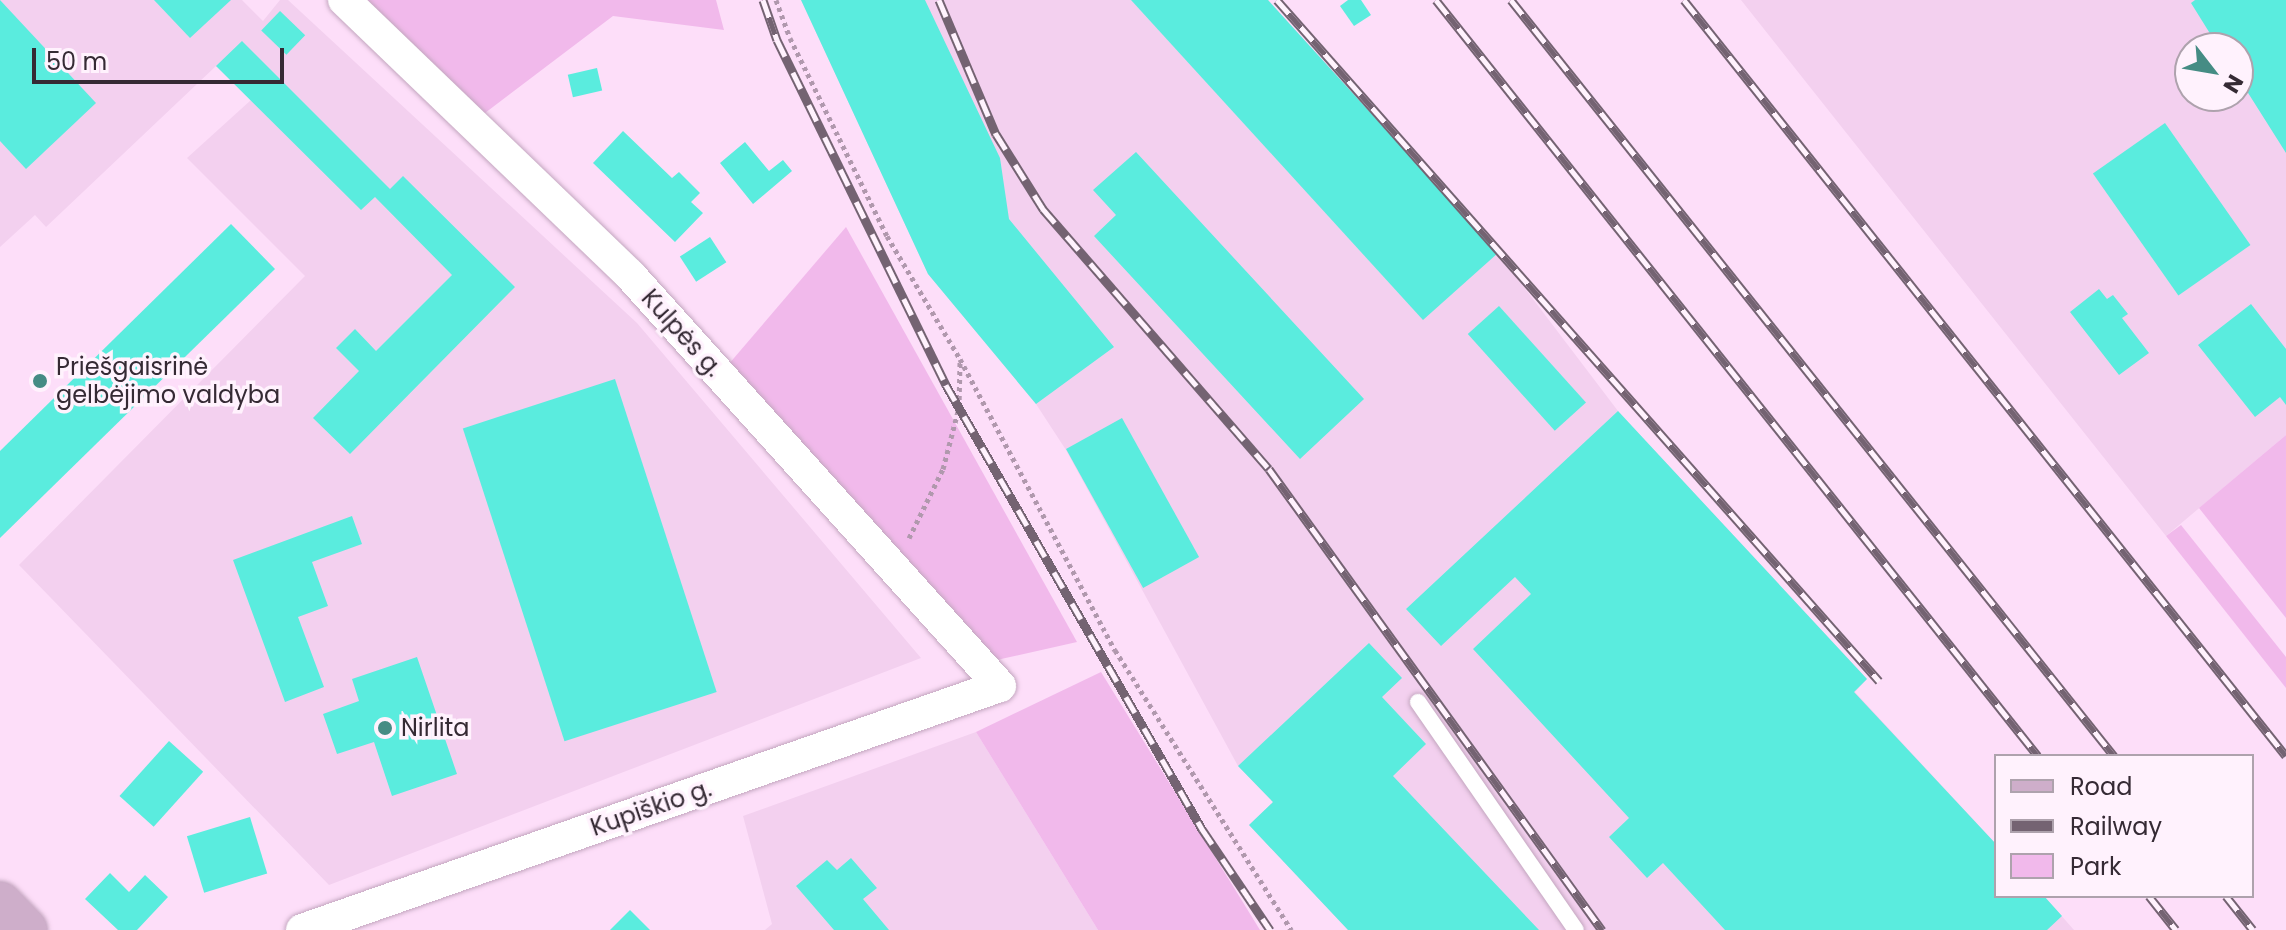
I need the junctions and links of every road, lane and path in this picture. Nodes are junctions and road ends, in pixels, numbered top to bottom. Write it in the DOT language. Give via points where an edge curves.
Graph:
graph roads {
  1 [pos="344,0"];
  2 [pos="776,0"];
  3 [pos="960,359"];
  4 [pos="894,568"];
  5 [pos="1000,686"];
  6 [pos="1418,702"];
  7 [pos="0,904"];
  8 [pos="25,930"];
  9 [pos="302,930"];
  10 [pos="1291,930"];
  11 [pos="1576,930"];
  1 -- 4 [label="street, Kulpės g." via="630,275"];
  2 -- 3 [label="path" via="887,236"];
  3 -- 4 [label="path" via="959,407 943,469"];
  3 -- 10 [label="path" via="1115,650"];
  4 -- 5 [label="street, Kulpės g."];
  5 -- 9 [label="street, Kupiškio g."];
  6 -- 11 [label="lane"];
  7 -- 8 [label="main road"];
}
